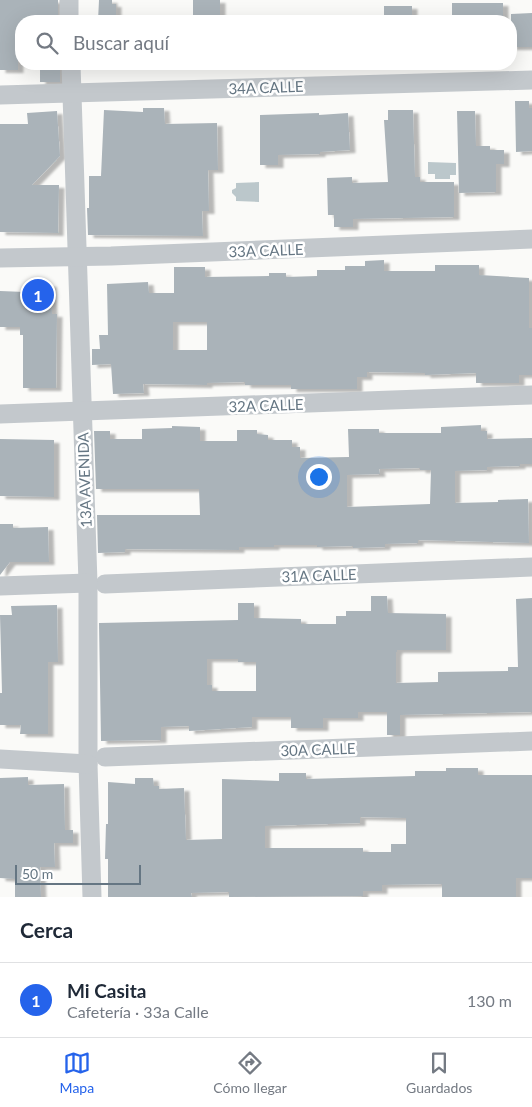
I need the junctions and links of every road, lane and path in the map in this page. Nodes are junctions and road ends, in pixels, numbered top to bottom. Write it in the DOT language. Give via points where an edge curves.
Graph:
graph roads {
  1 [pos="68,0"];
  2 [pos="69,15"];
  3 [pos="71,70"];
  4 [pos="532,80"];
  5 [pos="72,93"];
  6 [pos="0,95"];
  7 [pos="532,239"];
  8 [pos="77,257"];
  9 [pos="0,258"];
  10 [pos="532,395"];
  11 [pos="82,411"];
  12 [pos="0,414"];
  13 [pos="532,567"];
  14 [pos="96,584"];
  15 [pos="0,586"];
  16 [pos="532,741"];
  17 [pos="0,759"];
  18 [pos="97,761"];
  19 [pos="92,897"];
  1 -- 2 [label="street"];
  3 -- 5 [label="street, 13A AVENIDA"];
  4 -- 5 [label="street, 34A CALLE"];
  5 -- 6 [label="street, 34A CALLE"];
  5 -- 8 [label="street, 13A AVENIDA"];
  7 -- 8 [label="street, 33A CALLE"];
  8 -- 9 [label="street, 33A CALLE"];
  8 -- 11 [label="street, 13A AVENIDA"];
  10 -- 11 [label="street, 32A CALLE"];
  11 -- 12 [label="street, 32A CALLE"];
  11 -- 14 [label="street, 13A AVENIDA"];
  13 -- 14 [label="street, 31A CALLE"];
  14 -- 15 [label="street, 31A CALLE"];
  14 -- 18 [label="street, 13A AVENIDA"];
  16 -- 18 [label="street, 30A CALLE"];
  17 -- 18 [label="street, 30A CALLE"];
  18 -- 19 [label="street, 13A AVENIDA"];
}
